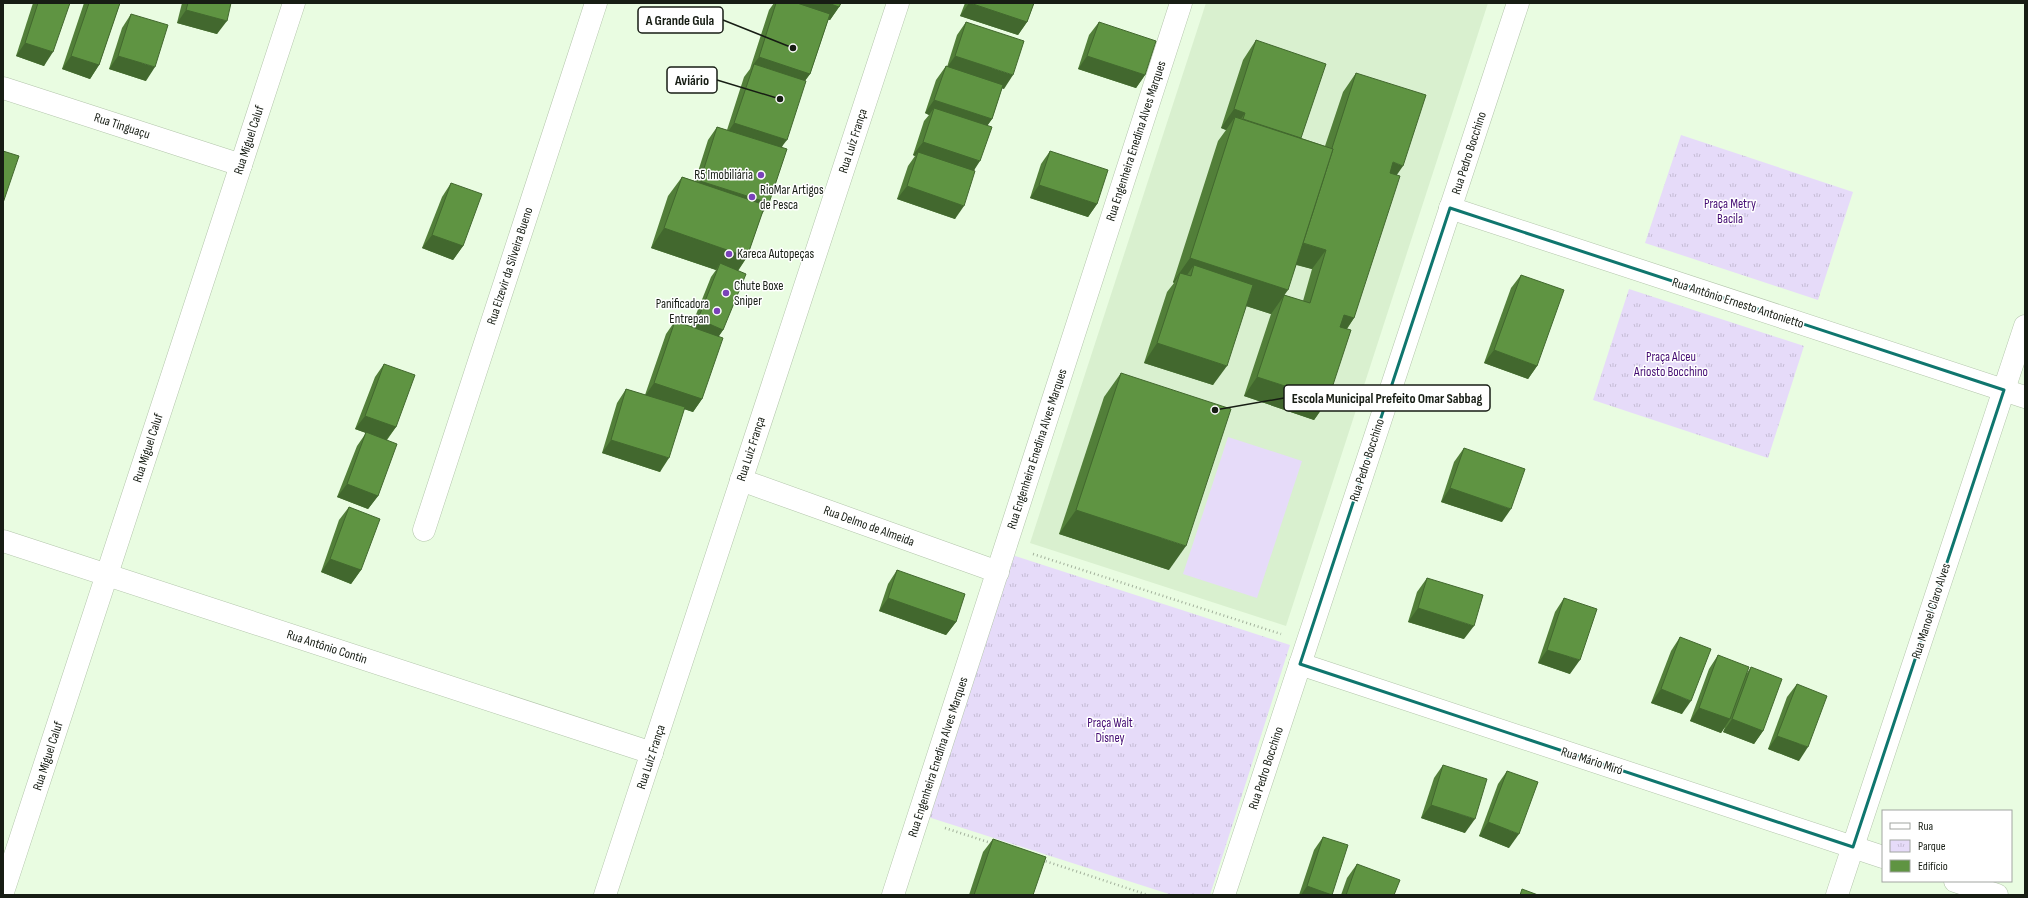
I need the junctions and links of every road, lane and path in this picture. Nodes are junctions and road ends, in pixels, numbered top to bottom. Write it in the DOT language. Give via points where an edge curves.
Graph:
graph roads {
  1 [pos="294,3"];
  2 [pos="596,3"];
  3 [pos="898,3"];
  4 [pos="1181,3"];
  5 [pos="1518,3"];
  6 [pos="3,88"];
  7 [pos="241,165"];
  8 [pos="1450,208"];
  9 [pos="2025,326"];
  10 [pos="2004,390"];
  11 [pos="2025,398"];
  12 [pos="741,480"];
  13 [pos="424,530"];
  14 [pos="3,541"];
  15 [pos="1006,545"];
  16 [pos="998,572"];
  17 [pos="107,575"];
  18 [pos="1307,643"];
  19 [pos="1300,664"];
  20 [pos="652,754"];
  21 [pos="918,819"];
  22 [pos="992,844"];
  23 [pos="1853,847"];
  24 [pos="1882,857"];
  25 [pos="1037,858"];
  26 [pos="1958,882"];
  27 [pos="3,892"];
  28 [pos="605,895"];
  29 [pos="893,895"];
  30 [pos="1148,895"];
  31 [pos="1224,895"];
  32 [pos="1837,895"];
  33 [pos="1998,895"];
  1 -- 7 [label="street, Rua Miguel Caluf"];
  2 -- 13 [label="street, Rua Elzevir da Silveira Bueno"];
  3 -- 12 [label="street, Rua Luiz França"];
  4 -- 15 [label="street, Rua Engenheira Enedina Alves Marques"];
  5 -- 8 [label="street, Rua Pedro Bocchino"];
  6 -- 7 [label="street, Rua Tinguaçu"];
  7 -- 17 [label="street, Rua Miguel Caluf"];
  8 -- 10 [label="street, Rua Antônio Ernesto Antonietto"];
  8 -- 18 [label="street, Rua Pedro Bocchino"];
  9 -- 10 [label="street, Rua Manoel Claro Alves"];
  10 -- 11 [label="street, Rua Antônio Ernesto Antonietto"];
  10 -- 23 [label="street, Rua Manoel Claro Alves"];
  12 -- 16 [label="street, Rua Delmo de Almeida"];
  12 -- 20 [label="street, Rua Luiz França"];
  14 -- 17 [label="street, Rua Antônio Contin"];
  15 -- 16 [label="street, Rua Engenheira Enedina Alves Marques"];
  15 -- 18 [label="path"];
  16 -- 21 [label="street, Rua Engenheira Enedina Alves Marques"];
  17 -- 20 [label="street, Rua Antônio Contin"];
  17 -- 27 [label="street, Rua Miguel Caluf"];
  18 -- 19 [label="street, Rua Pedro Bocchino"];
  19 -- 23 [label="street, Rua Mário Miró"];
  19 -- 31 [label="street, Rua Pedro Bocchino"];
  20 -- 28 [label="street, Rua Luiz França"];
  21 -- 22 [label="path"];
  21 -- 29 [label="street, Rua Engenheira Enedina Alves Marques"];
  23 -- 24 [label="street, Rua Mário Miró"];
  23 -- 32 [label="street, Rua Manoel Claro Alves"];
  25 -- 30 [label="path"];
  26 -- 33 [label="street"];
}
